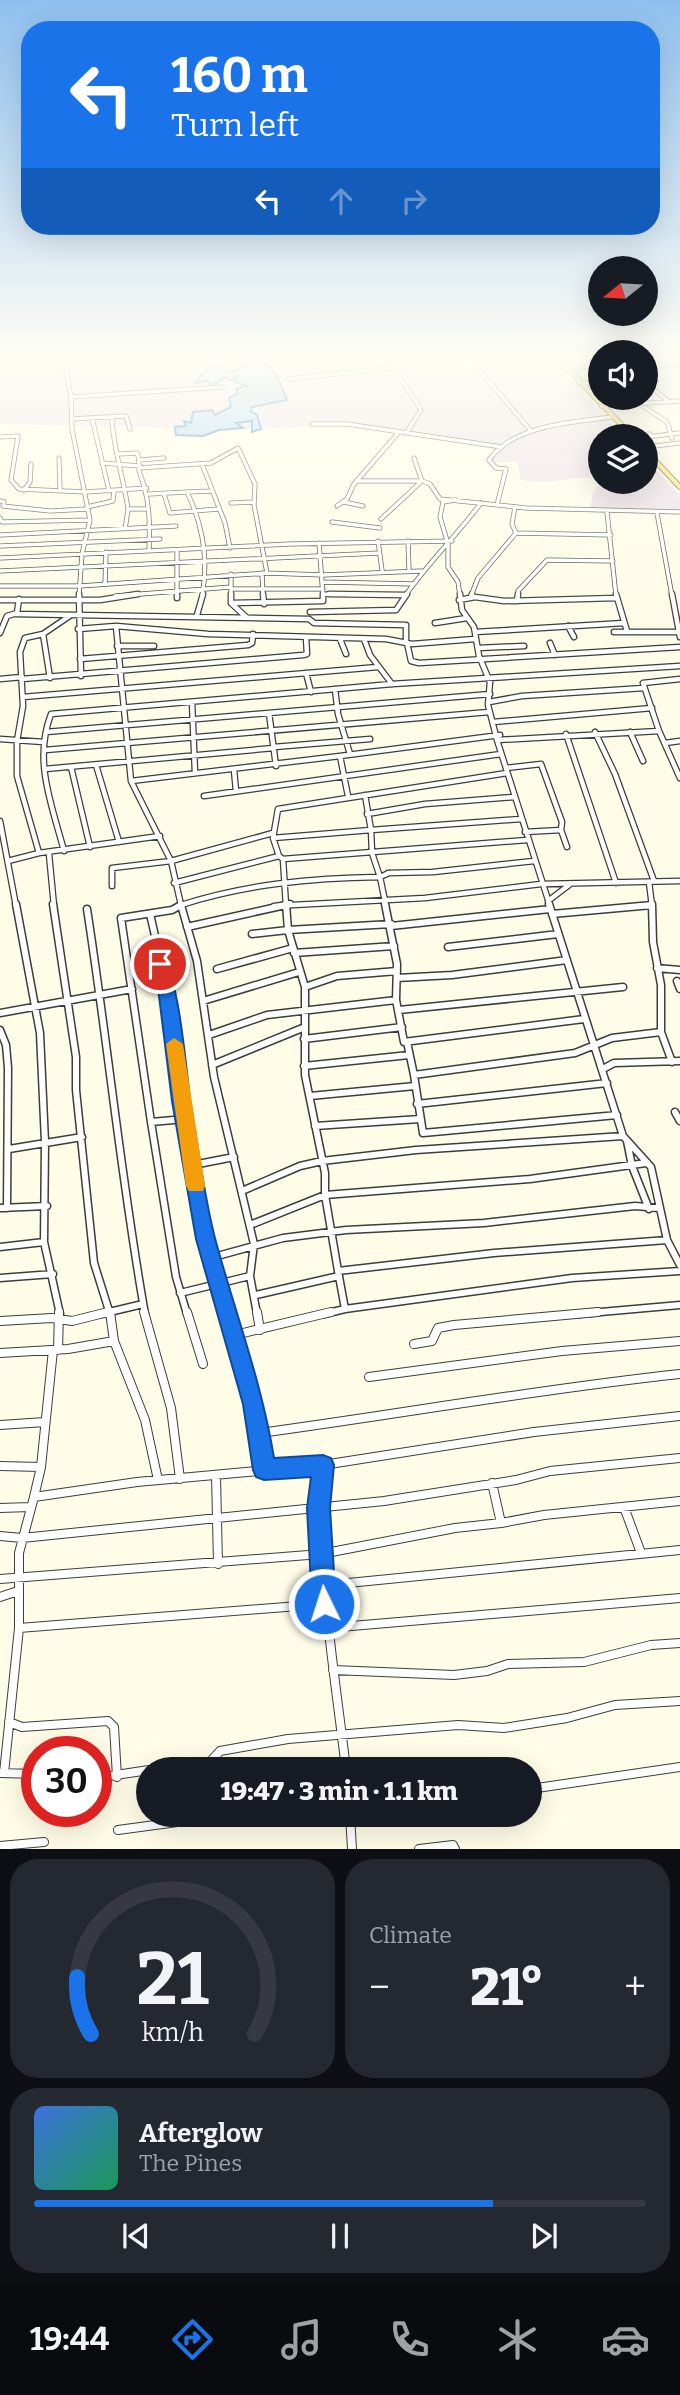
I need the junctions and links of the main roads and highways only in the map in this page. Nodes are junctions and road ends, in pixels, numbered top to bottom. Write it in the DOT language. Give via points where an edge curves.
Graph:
graph roads {
  1 [pos="658,464"];
  2 [pos="658,464"];
  3 [pos="679,486"];
  1 -- 3 [label="main road"];
  2 -- 3 [label="main road"];
}
